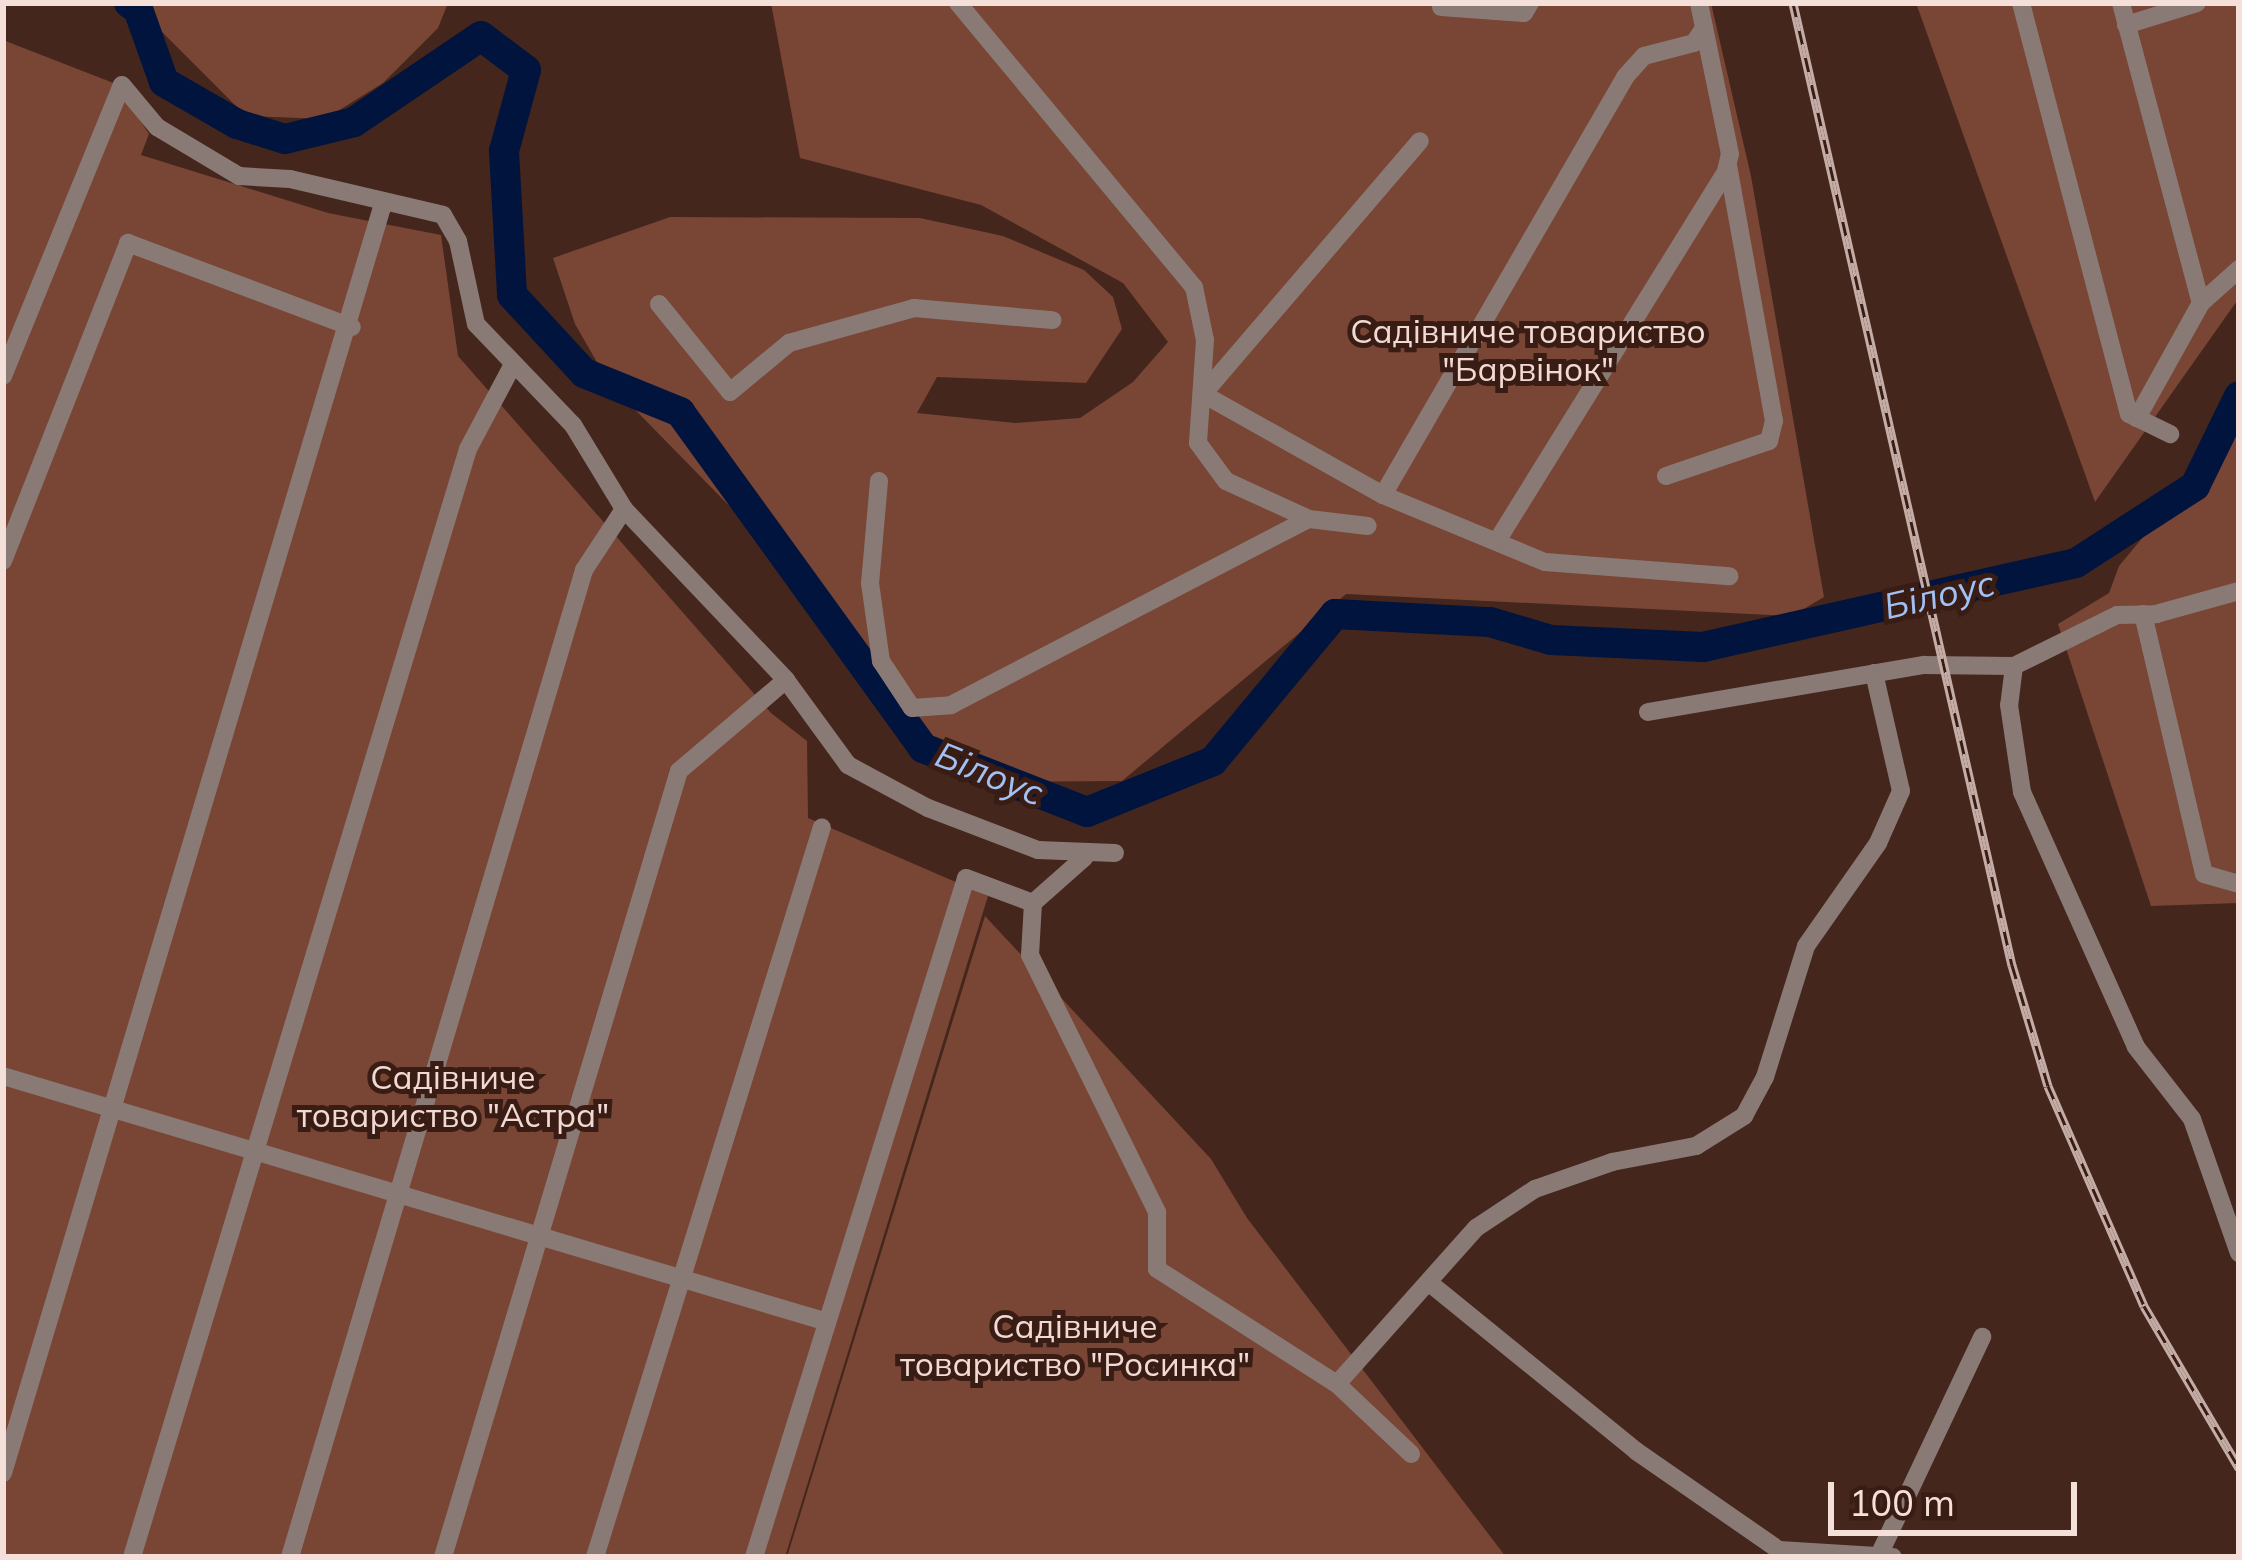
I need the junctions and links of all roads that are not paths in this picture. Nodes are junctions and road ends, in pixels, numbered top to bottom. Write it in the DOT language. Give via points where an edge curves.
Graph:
graph roads {
  1 [pos="958,3"];
  2 [pos="1530,3"];
  3 [pos="1699,3"];
  4 [pos="2020,3"];
  5 [pos="2121,3"];
  6 [pos="2197,3"];
  7 [pos="1441,7"];
  8 [pos="2126,25"];
  9 [pos="1703,28"];
  10 [pos="1420,141"];
  11 [pos="1728,165"];
  12 [pos="383,204"];
  13 [pos="2239,269"];
  14 [pos="2201,303"];
  15 [pos="659,304"];
  16 [pos="1052,320"];
  17 [pos="352,327"];
  18 [pos="511,368"];
  19 [pos="3,376"];
  20 [pos="1203,394"];
  21 [pos="2137,418"];
  22 [pos="2170,434"];
  23 [pos="1666,476"];
  24 [pos="879,482"];
  25 [pos="1383,495"];
  26 [pos="624,509"];
  27 [pos="1310,519"];
  28 [pos="1369,526"];
  29 [pos="1497,542"];
  30 [pos="3,561"];
  31 [pos="1730,576"];
  32 [pos="2239,591"];
  33 [pos="2144,614"];
  34 [pos="2014,666"];
  35 [pos="1874,673"];
  36 [pos="786,680"];
  37 [pos="1648,712"];
  38 [pos="822,827"];
  39 [pos="1115,853"];
  40 [pos="1085,857"];
  41 [pos="2239,884"];
  42 [pos="1034,903"];
  43 [pos="3,1076"];
  44 [pos="112,1110"];
  45 [pos="252,1149"];
  46 [pos="398,1191"];
  47 [pos="541,1233"];
  48 [pos="2239,1252"];
  49 [pos="681,1281"];
  50 [pos="1432,1285"];
  51 [pos="827,1322"];
  52 [pos="1982,1337"];
  53 [pos="1337,1384"];
  54 [pos="1411,1454"];
  55 [pos="3,1473"];
  56 [pos="1887,1554"];
  57 [pos="132,1557"];
  58 [pos="290,1557"];
  59 [pos="443,1557"];
  60 [pos="596,1557"];
  61 [pos="754,1557"];
  1 -- 20 [label="street" via="1194,287 1205,340"];
  2 -- 7 [label="street" via="1524,13"];
  3 -- 9 [label="street"];
  4 -- 21 [label="street" via="2129,414"];
  5 -- 8 [label="street"];
  6 -- 8 [label="street"];
  8 -- 14 [label="street"];
  9 -- 11 [label="street"];
  9 -- 25 [label="street" via="1694,43 1644,56 1625,76"];
  10 -- 20 [label="street"];
  11 -- 23 [label="street" via="1774,422 1769,441"];
  11 -- 29 [label="street"];
  12 -- 17 [label="street"];
  12 -- 18 [label="street" via="443,215 458,241 476,324"];
  12 -- 19 [label="street" via="290,179 239,176 157,128 122,85"];
  13 -- 14 [label="street"];
  14 -- 21 [label="street"];
  15 -- 16 [label="street" via="730,392 789,343 914,308"];
  17 -- 30 [label="street" via="128,243"];
  17 -- 44 [label="street"];
  18 -- 26 [label="street" via="573,425"];
  18 -- 45 [label="street" via="468,449"];
  20 -- 25 [label="street"];
  20 -- 27 [label="street" via="1198,443 1226,481"];
  21 -- 22 [label="street"];
  24 -- 27 [label="street" via="871,583 881,661 912,708 951,705"];
  25 -- 29 [label="street"];
  26 -- 36 [label="street"];
  26 -- 46 [label="street" via="584,569"];
  27 -- 28 [label="street"];
  29 -- 31 [label="street" via="1545,562"];
  32 -- 33 [label="street"];
  33 -- 34 [label="street" via="2085,626"];
  33 -- 41 [label="street" via="2204,874"];
  34 -- 35 [label="street"];
  34 -- 48 [label="street" via="2009,705 2022,791 2136,1048 2192,1119"];
  35 -- 37 [label="street"];
  35 -- 50 [label="street" via="1901,790 1879,843 1806,946 1765,1077 1744,1116 1696,1145 1535,1189 1476,1228"];
  36 -- 40 [label="street" via="848,765 928,808 1038,850"];
  36 -- 47 [label="street" via="679,771"];
  38 -- 49 [label="street"];
  39 -- 40 [label="street"];
  40 -- 42 [label="street"];
  42 -- 51 [label="street" via="966,878"];
  42 -- 53 [label="street" via="1030,955 1157,1212 1157,1269"];
  43 -- 44 [label="street"];
  44 -- 45 [label="street"];
  44 -- 55 [label="street"];
  45 -- 46 [label="street"];
  45 -- 57 [label="street"];
  46 -- 47 [label="street"];
  46 -- 58 [label="street"];
  47 -- 49 [label="street"];
  47 -- 59 [label="street"];
  49 -- 51 [label="street"];
  49 -- 60 [label="street"];
  50 -- 53 [label="street"];
  50 -- 56 [label="street" via="1636,1451 1779,1550"];
  51 -- 61 [label="street"];
  52 -- 56 [label="street"];
  53 -- 54 [label="street"];
}
